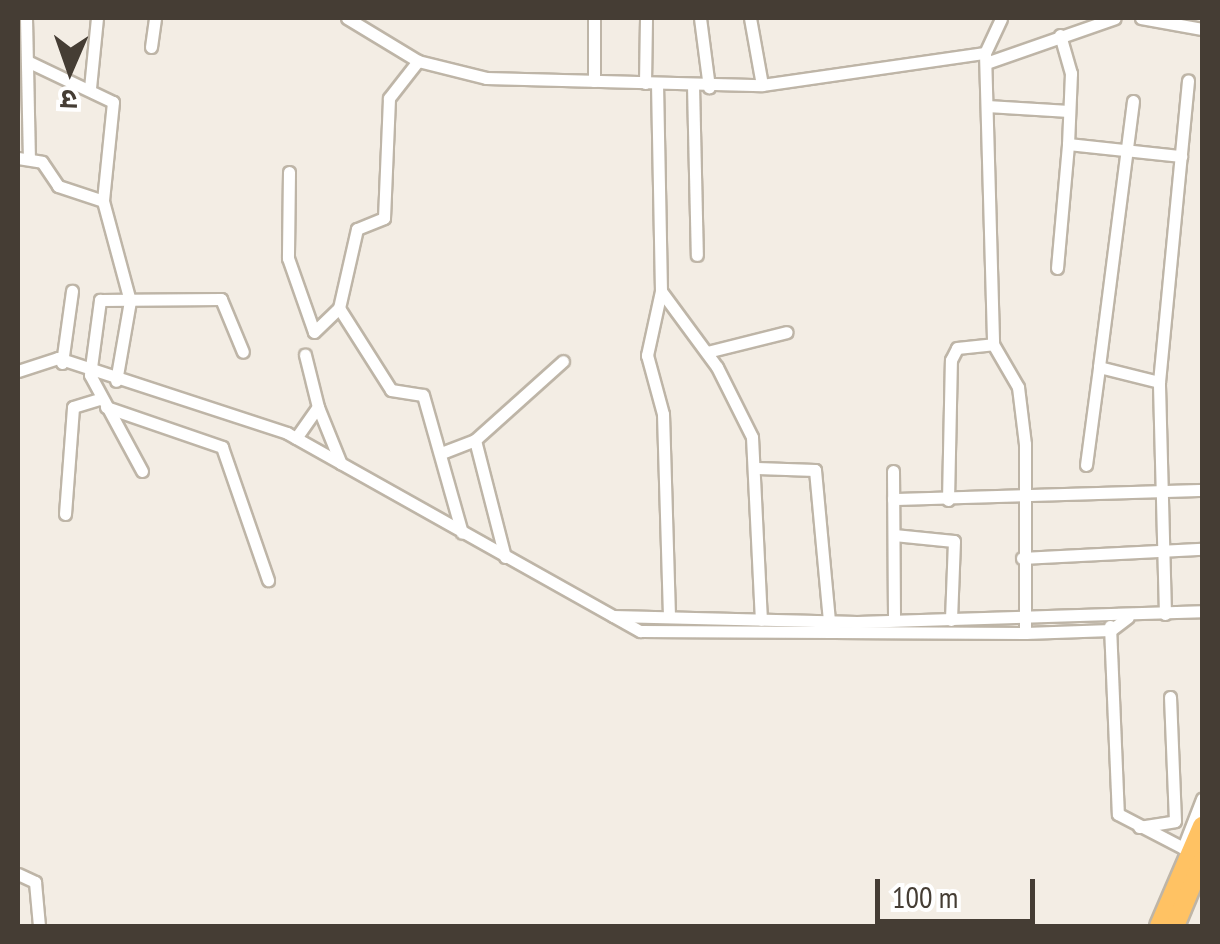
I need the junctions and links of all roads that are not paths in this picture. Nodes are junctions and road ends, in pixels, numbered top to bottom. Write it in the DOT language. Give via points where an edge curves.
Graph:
graph roads {
  1 [pos="26,18"];
  2 [pos="97,18"];
  3 [pos="155,18"];
  4 [pos="348,18"];
  5 [pos="594,18"];
  6 [pos="646,18"];
  7 [pos="700,18"];
  8 [pos="750,18"];
  9 [pos="1001,18"];
  10 [pos="1115,18"];
  11 [pos="1141,18"];
  12 [pos="1202,29"];
  13 [pos="1062,40"];
  14 [pos="151,47"];
  15 [pos="27,61"];
  16 [pos="988,61"];
  17 [pos="416,64"];
  18 [pos="1188,80"];
  19 [pos="594,81"];
  20 [pos="762,85"];
  21 [pos="652,87"];
  22 [pos="709,87"];
  23 [pos="90,88"];
  24 [pos="693,90"];
  25 [pos="1132,101"];
  26 [pos="987,106"];
  27 [pos="1070,111"];
  28 [pos="1068,144"];
  29 [pos="1127,150"];
  30 [pos="1181,156"];
  31 [pos="23,158"];
  32 [pos="289,172"];
  33 [pos="103,202"];
  34 [pos="697,255"];
  35 [pos="1058,268"];
  36 [pos="72,290"];
  37 [pos="661,291"];
  38 [pos="130,301"];
  39 [pos="340,308"];
  40 [pos="787,332"];
  41 [pos="993,344"];
  42 [pos="243,352"];
  43 [pos="708,352"];
  44 [pos="305,355"];
  45 [pos="563,361"];
  46 [pos="62,363"];
  47 [pos="1099,367"];
  48 [pos="18,371"];
  49 [pos="90,374"];
  50 [pos="116,381"];
  51 [pos="1159,382"];
  52 [pos="104,402"];
  53 [pos="318,408"];
  54 [pos="296,438"];
  55 [pos="474,440"];
  56 [pos="444,452"];
  57 [pos="341,464"];
  58 [pos="1086,465"];
  59 [pos="757,468"];
  60 [pos="142,471"];
  61 [pos="893,471"];
  62 [pos="1202,490"];
  63 [pos="1156,494"];
  64 [pos="893,499"];
  65 [pos="948,500"];
  66 [pos="1024,500"];
  67 [pos="65,514"];
  68 [pos="462,533"];
  69 [pos="894,535"];
  70 [pos="1202,550"];
  71 [pos="1158,552"];
  72 [pos="505,557"];
  73 [pos="1022,558"];
  74 [pos="268,580"];
  75 [pos="1202,611"];
  76 [pos="1165,614"];
  77 [pos="613,616"];
  78 [pos="668,617"];
  79 [pos="1024,617"];
  80 [pos="761,620"];
  81 [pos="894,620"];
  82 [pos="951,620"];
  83 [pos="830,621"];
  84 [pos="1110,624"];
  85 [pos="1024,633"];
  86 [pos="1170,697"];
  87 [pos="1202,799"];
  88 [pos="1202,826"];
  89 [pos="1136,828"];
  90 [pos="1192,854"];
  91 [pos="18,874"];
  92 [pos="39,926"];
  93 [pos="1158,926"];
  94 [pos="1175,926"];
  1 -- 15 [label="street"];
  2 -- 23 [label="street"];
  3 -- 14 [label="street"];
  4 -- 17 [label="street"];
  5 -- 19 [label="street"];
  6 -- 21 [label="street"];
  7 -- 22 [label="street"];
  8 -- 20 [label="street"];
  9 -- 16 [label="street"];
  10 -- 13 [label="street"];
  11 -- 12 [label="street"];
  13 -- 16 [label="street"];
  13 -- 27 [label="street" via="1069,57"];
  15 -- 23 [label="street"];
  15 -- 31 [label="street"];
  16 -- 20 [label="street"];
  16 -- 26 [label="street"];
  17 -- 19 [label="street" via="486,78"];
  17 -- 39 [label="street" via="387,114 384,218 356,228"];
  18 -- 30 [label="street"];
  19 -- 21 [label="street"];
  20 -- 22 [label="street"];
  21 -- 24 [label="street"];
  21 -- 37 [label="street"];
  22 -- 24 [label="street"];
  23 -- 33 [label="street" via="115,110"];
  24 -- 34 [label="street"];
  25 -- 29 [label="street"];
  26 -- 27 [label="street"];
  26 -- 41 [label="street"];
  27 -- 28 [label="street"];
  28 -- 29 [label="street"];
  28 -- 35 [label="street"];
  29 -- 30 [label="street"];
  29 -- 47 [label="street"];
  30 -- 51 [label="street"];
  31 -- 33 [label="street" via="58,186"];
  32 -- 39 [label="street" via="293,283 314,332"];
  33 -- 38 [label="street"];
  36 -- 46 [label="street"];
  37 -- 43 [label="street"];
  37 -- 78 [label="street" via="647,355 663,414"];
  38 -- 42 [label="street" via="220,299"];
  38 -- 49 [label="street" via="100,300"];
  38 -- 50 [label="street"];
  39 -- 56 [label="street" via="388,388 424,394"];
  40 -- 43 [label="street"];
  41 -- 65 [label="street" via="957,348 951,360"];
  41 -- 66 [label="street" via="1018,387"];
  43 -- 59 [label="street" via="746,418"];
  44 -- 53 [label="street"];
  45 -- 55 [label="street"];
  46 -- 48 [label="street"];
  46 -- 49 [label="street"];
  47 -- 51 [label="street"];
  47 -- 58 [label="street"];
  49 -- 50 [label="street"];
  49 -- 52 [label="street"];
  50 -- 54 [label="street"];
  51 -- 63 [label="street"];
  52 -- 60 [label="street"];
  52 -- 67 [label="street" via="73,407"];
  52 -- 74 [label="street" via="222,447"];
  53 -- 54 [label="street"];
  53 -- 57 [label="street"];
  54 -- 57 [label="street"];
  55 -- 56 [label="street"];
  55 -- 72 [label="street"];
  56 -- 68 [label="street"];
  57 -- 68 [label="street"];
  59 -- 80 [label="street"];
  59 -- 83 [label="street" via="815,470"];
  61 -- 64 [label="street"];
  62 -- 63 [label="street"];
  63 -- 66 [label="street"];
  63 -- 71 [label="street"];
  64 -- 65 [label="street"];
  64 -- 69 [label="street"];
  65 -- 66 [label="street"];
  66 -- 73 [label="street"];
  68 -- 72 [label="street"];
  69 -- 81 [label="street"];
  69 -- 82 [label="street" via="954,541"];
  70 -- 71 [label="street"];
  71 -- 73 [label="street"];
  71 -- 76 [label="street"];
  72 -- 77 [label="street"];
  73 -- 79 [label="street"];
  75 -- 76 [label="street"];
  76 -- 84 [label="street"];
  77 -- 78 [label="street"];
  77 -- 85 [label="street" via="640,631"];
  78 -- 80 [label="street"];
  79 -- 82 [label="street"];
  79 -- 84 [label="street"];
  79 -- 85 [label="street"];
  80 -- 83 [label="street"];
  81 -- 82 [label="street"];
  81 -- 83 [label="street"];
  84 -- 85 [label="street"];
  84 -- 89 [label="street" via="1117,809"];
  86 -- 89 [label="street" via="1175,821"];
  87 -- 90 [label="street"];
  88 -- 90 [label="highway"];
  89 -- 90 [label="street"];
  90 -- 93 [label="highway"];
  90 -- 94 [label="highway"];
  91 -- 92 [label="street" via="35,882"];
}
